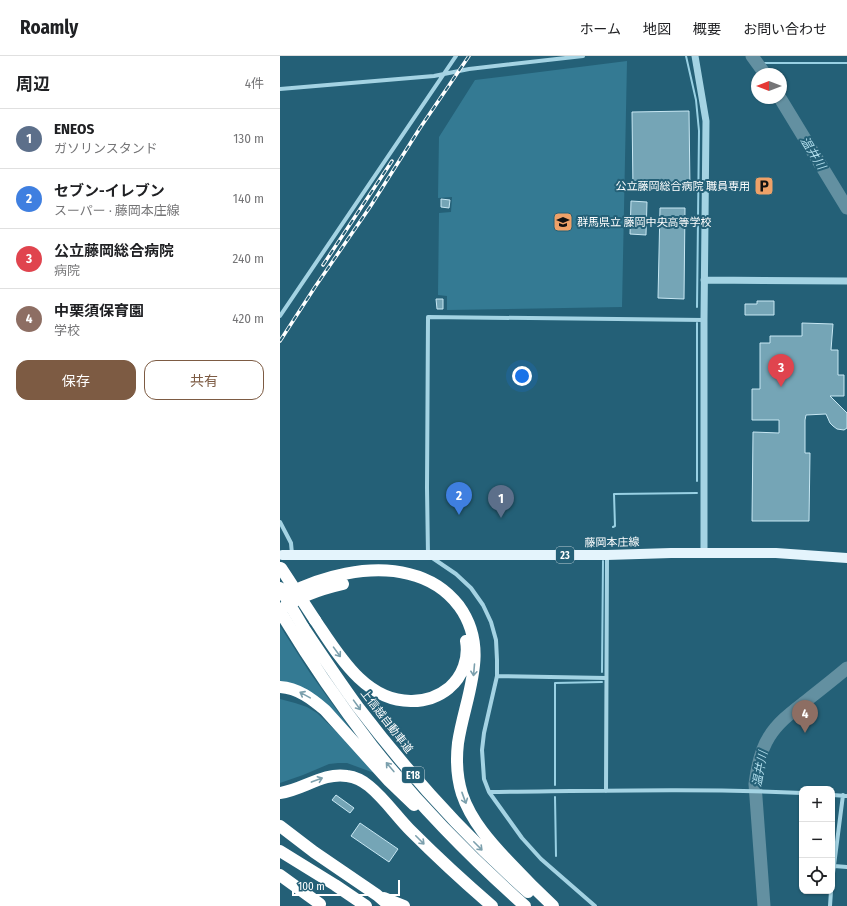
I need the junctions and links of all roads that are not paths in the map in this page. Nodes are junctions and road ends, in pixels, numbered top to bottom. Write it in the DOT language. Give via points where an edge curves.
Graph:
graph roads {
  1 [pos="456,56"];
  2 [pos="583,56"];
  3 [pos="695,56"];
  4 [pos="444,74"];
  5 [pos="280,89"];
  6 [pos="704,280"];
  7 [pos="847,280"];
  8 [pos="280,316"];
  9 [pos="704,320"];
  10 [pos="280,522"];
  11 [pos="704,553"];
  12 [pos="428,555"];
  13 [pos="607,555"];
  14 [pos="847,558"];
  15 [pos="284,561"];
  16 [pos="280,588"];
  17 [pos="280,599"];
  18 [pos="280,610"];
  19 [pos="298,630"];
  20 [pos="497,676"];
  21 [pos="606,678"];
  22 [pos="280,687"];
  23 [pos="606,791"];
  24 [pos="489,792"];
  25 [pos="280,793"];
  26 [pos="799,793"];
  27 [pos="845,795"];
  28 [pos="280,826"];
  29 [pos="280,832"];
  30 [pos="280,846"];
  31 [pos="280,851"];
  32 [pos="314,852"];
  33 [pos="835,860"];
  34 [pos="305,866"];
  35 [pos="835,866"];
  36 [pos="847,867"];
  37 [pos="280,875"];
  38 [pos="503,887"];
  39 [pos="831,894"];
  40 [pos="377,895"];
  41 [pos="320,904"];
  42 [pos="366,906"];
  43 [pos="390,906"];
  44 [pos="404,906"];
  45 [pos="492,906"];
  46 [pos="525,906"];
  47 [pos="543,906"];
  48 [pos="553,906"];
  49 [pos="595,906"];
  50 [pos="830,906"];
  1 -- 4 [label="street"];
  2 -- 4 [label="street"];
  3 -- 6 [label="street" via="706,121"];
  4 -- 5 [label="street"];
  4 -- 8 [label="street"];
  6 -- 7 [label="street"];
  6 -- 9 [label="street"];
  9 -- 11 [label="street"];
  9 -- 12 [label="street" via="428,317"];
  10 -- 15 [label="street" via="291,543"];
  11 -- 13 [label="main road, 藤岡本庄線 / 23"];
  11 -- 14 [label="main road, 藤岡本庄線 / 23" via="776,553"];
  12 -- 13 [label="main road, 藤岡本庄線 / 23"];
  12 -- 15 [label="main road, 藤岡本庄線 / 23"];
  12 -- 20 [label="street" via="456,574 471,588 483,605 496,640"];
  13 -- 21 [label="street"];
  15 -- 18 [label="highway, one-way, bridge" via="315,620 340,657 356,675 380,693 408,701 435,697 451,686 465,663 465,633 456,614 435,593 409,582 398,579 374,579 346,583 307,595 296,600"];
  16 -- 19 [label="highway, 上信越自動車道 / E18, bridge"];
  17 -- 48 [label="highway, one-way" via="326,579 382,570 425,579 442,588 450,596 464,612 474,643 473,677 458,744 458,770 462,794 472,816 488,838"];
  18 -- 19 [label="highway, 上信越自動車道 / E18"];
  38 -- 19 [label="highway, 上信越自動車道 / E18, one-way" via="439,822 372,746 344,708"];
  19 -- 47 [label="highway, 上信越自動車道 / E18, one-way" via="329,666 357,706 410,772 458,826"];
  20 -- 21 [label="street"];
  20 -- 24 [label="street" via="482,750 484,780"];
  21 -- 23 [label="street"];
  38 -- 22 [label="highway, one-way" via="405,797 325,710 300,692"];
  23 -- 24 [label="street"];
  23 -- 26 [label="street"];
  24 -- 49 [label="street" via="522,838 541,859"];
  25 -- 45 [label="highway, one-way" via="330,776 355,778 369,786 441,861"];
  27 -- 33 [label="street"];
  28 -- 32 [label="highway"];
  29 -- 32 [label="highway"];
  30 -- 34 [label="highway"];
  31 -- 34 [label="highway"];
  32 -- 40 [label="highway"];
  34 -- 42 [label="highway"];
  35 -- 36 [label="street"];
  37 -- 41 [label="highway"];
  38 -- 46 [label="highway, 上信越自動車道 / E18"];
  39 -- 50 [label="street"];
  40 -- 43 [label="highway"];
  40 -- 44 [label="highway"];
}
